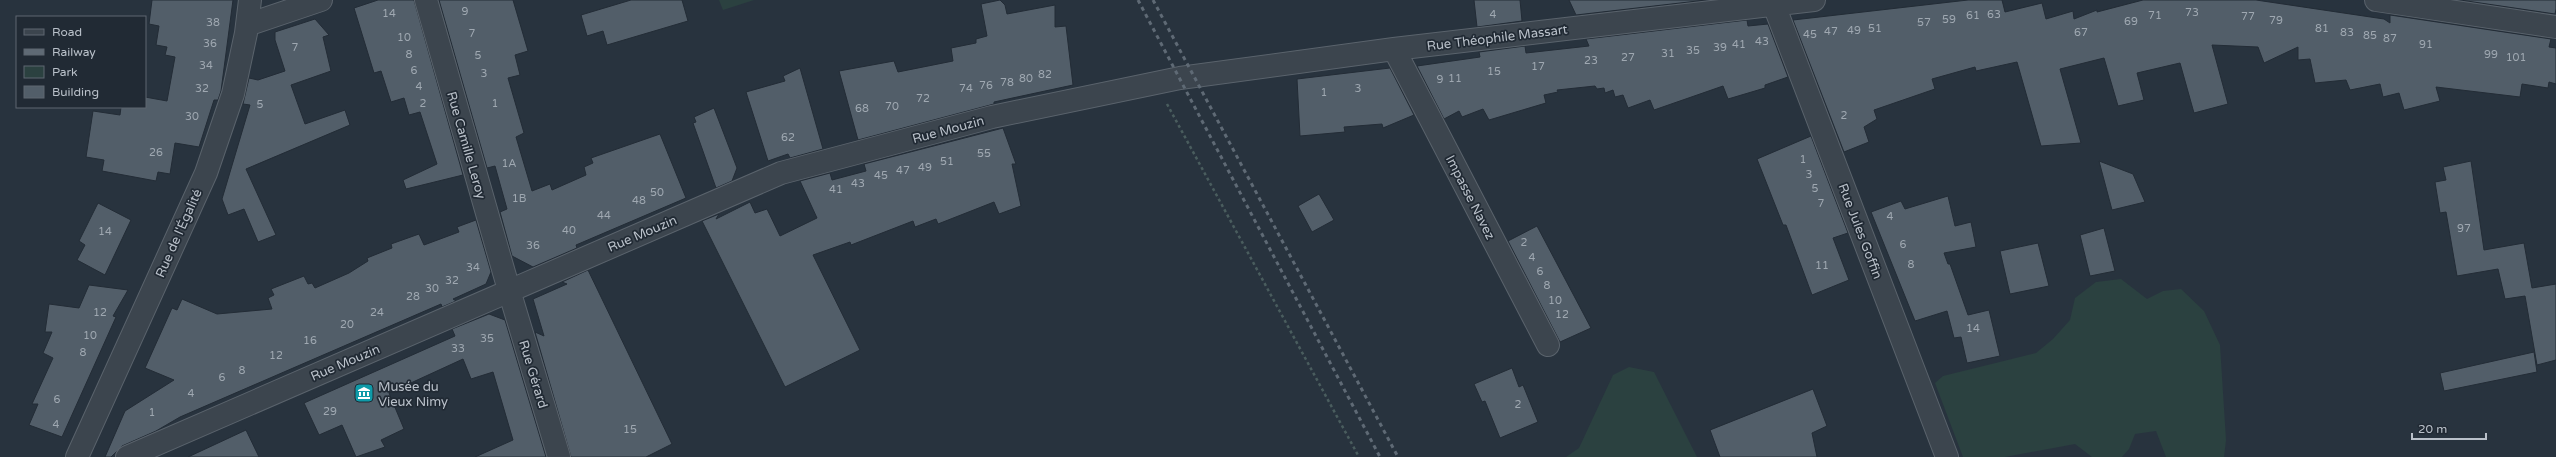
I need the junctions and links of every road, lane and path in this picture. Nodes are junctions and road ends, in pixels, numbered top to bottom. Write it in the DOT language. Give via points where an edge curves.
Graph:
graph roads {
  1 [pos="250,0"];
  2 [pos="321,0"];
  3 [pos="426,0"];
  4 [pos="1814,0"];
  5 [pos="2376,0"];
  6 [pos="1774,5"];
  7 [pos="247,25"];
  8 [pos="2556,27"];
  9 [pos="1394,49"];
  10 [pos="1180,78"];
  11 [pos="1155,83"];
  12 [pos="508,290"];
  13 [pos="1548,345"];
  14 [pos="77,457"];
  15 [pos="127,457"];
  16 [pos="559,457"];
  17 [pos="1359,457"];
  18 [pos="1947,457"];
  1 -- 7 [label="street, Rue de l'Égalité"];
  2 -- 7 [label="street"];
  3 -- 12 [label="street, Rue Camille Leroy"];
  4 -- 6 [label="street, Rue Théophile Massart"];
  5 -- 8 [label="street"];
  6 -- 9 [label="street, Rue Théophile Massart"];
  6 -- 18 [label="street, Rue Jules Goffin"];
  7 -- 14 [label="street, Rue de l'Égalité" via="233,94 206,173"];
  9 -- 10 [label="street, Rue Théophile Massart"];
  9 -- 13 [label="street, Impasse Navez"];
  10 -- 11 [label="street, Rue Mouzin"];
  11 -- 12 [label="street, Rue Mouzin" via="992,117 781,173"];
  11 -- 17 [label="path"];
  12 -- 15 [label="street, Rue Mouzin"];
  12 -- 16 [label="street, Rue Gérard"];
}
